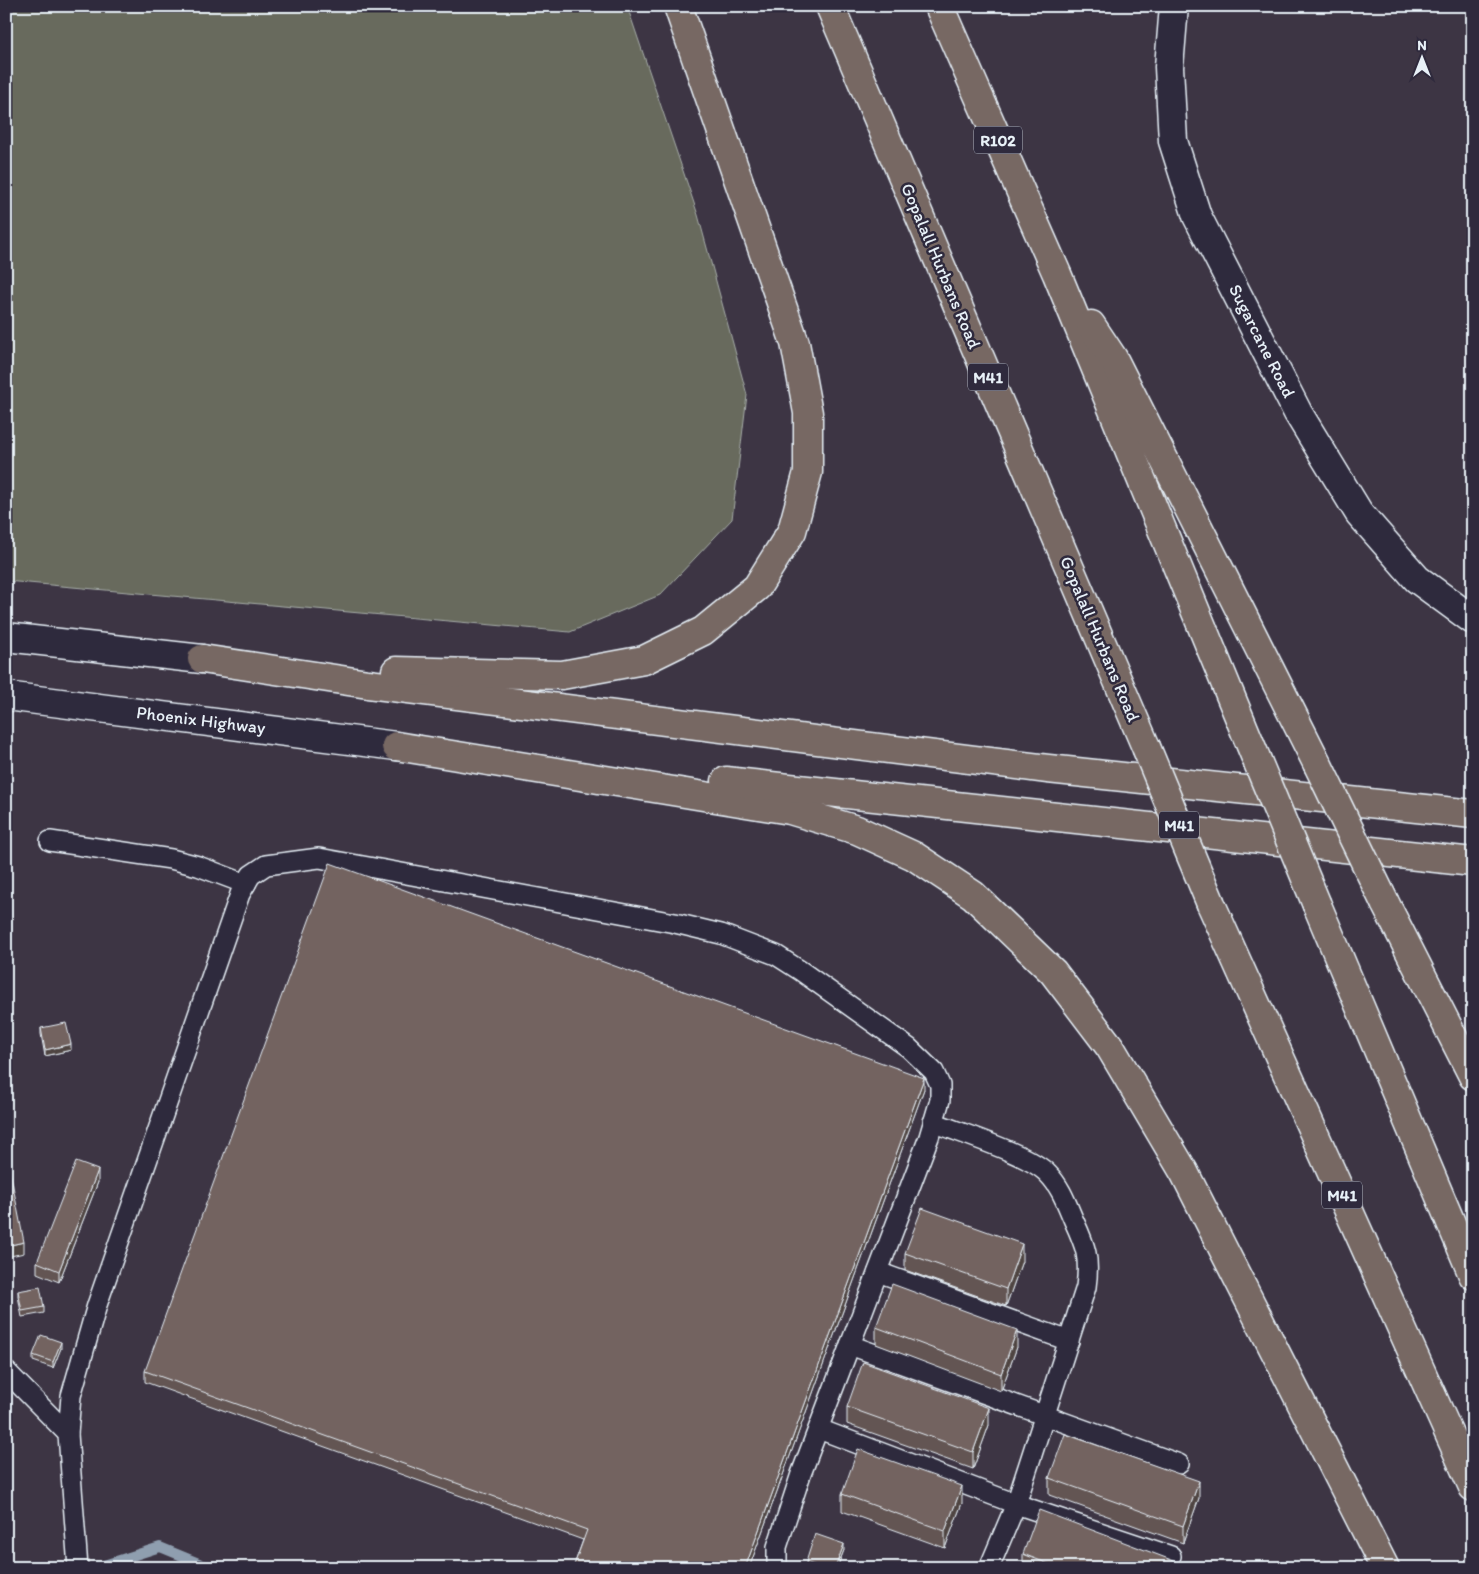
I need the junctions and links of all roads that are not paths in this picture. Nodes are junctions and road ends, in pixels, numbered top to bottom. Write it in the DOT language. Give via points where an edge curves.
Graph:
graph roads {
  1 [pos="678,6"];
  2 [pos="830,6"];
  3 [pos="939,6"];
  4 [pos="1174,6"];
  5 [pos="1057,274"];
  6 [pos="1473,620"];
  7 [pos="6,637"];
  8 [pos="202,658"];
  9 [pos="6,696"];
  10 [pos="41,700"];
  11 [pos="6,708"];
  12 [pos="396,746"];
  13 [pos="1473,814"];
  14 [pos="50,841"];
  15 [pos="1473,862"];
  16 [pos="246,884"];
  17 [pos="1473,1076"];
  18 [pos="933,1122"];
  19 [pos="878,1272"];
  20 [pos="1473,1275"];
  21 [pos="1069,1341"];
  22 [pos="850,1345"];
  23 [pos="6,1371"];
  24 [pos="1044,1416"];
  25 [pos="819,1429"];
  26 [pos="68,1434"];
  27 [pos="1179,1464"];
  28 [pos="1473,1487"];
  29 [pos="1016,1504"];
  30 [pos="1171,1556"];
  31 [pos="78,1568"];
  32 [pos="777,1568"];
  33 [pos="990,1568"];
  34 [pos="1386,1568"];
  1 -- 8 [label="highway" via="795,343 808,413 808,472 792,532 757,587 704,631 644,660 562,675 425,672"];
  2 -- 28 [label="highway, Gopalall Hurbans Road / M41, bridge" via="1211,904"];
  3 -- 5 [label="highway, R102"];
  4 -- 6 [label="street, Sugarcane Road" via="1169,67 1173,141 1197,216 1298,413 1359,513 1417,579"];
  5 -- 17 [label="highway, bridge" via="1113,358"];
  5 -- 20 [label="highway, bridge" via="1316,905"];
  7 -- 8 [label="street"];
  8 -- 13 [label="highway" via="368,684 1048,769"];
  9 -- 10 [label="street, Phoenix Highway"];
  10 -- 11 [label="lane"];
  10 -- 12 [label="street, Phoenix Highway"];
  12 -- 15 [label="highway"];
  12 -- 34 [label="highway" via="790,810 857,830 914,856 973,895 1053,972 1110,1047 1184,1172"];
  14 -- 16 [label="lane" via="171,860 198,866"];
  16 -- 18 [label="lane" via="251,875 266,865 319,858 721,934 776,955 909,1048 934,1072 940,1085 940,1100"];
  16 -- 26 [label="lane" via="230,921 97,1305 71,1396"];
  18 -- 19 [label="lane"];
  18 -- 21 [label="lane" via="1032,1162 1048,1173 1060,1190 1086,1248 1089,1269"];
  19 -- 21 [label="lane"];
  19 -- 22 [label="lane"];
  21 -- 24 [label="lane"];
  22 -- 24 [label="lane"];
  22 -- 25 [label="lane"];
  23 -- 26 [label="lane"];
  24 -- 27 [label="lane"];
  24 -- 29 [label="lane"];
  25 -- 29 [label="lane"];
  25 -- 32 [label="lane" via="783,1526 777,1547"];
  26 -- 31 [label="lane"];
  29 -- 30 [label="lane"];
  29 -- 33 [label="lane"];
}
